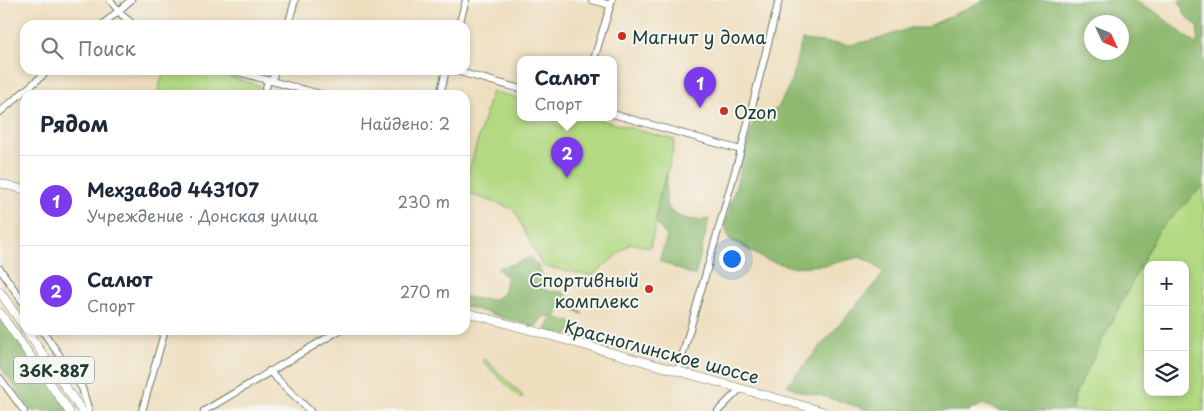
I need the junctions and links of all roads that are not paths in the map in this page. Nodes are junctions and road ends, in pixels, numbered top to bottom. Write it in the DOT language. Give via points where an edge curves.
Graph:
graph roads {
  1 [pos="110,0"];
  2 [pos="131,0"];
  3 [pos="295,0"];
  4 [pos="466,0"];
  5 [pos="592,0"];
  6 [pos="779,0"];
  7 [pos="611,3"];
  8 [pos="119,11"];
  9 [pos="108,20"];
  10 [pos="129,20"];
  11 [pos="289,20"];
  12 [pos="460,20"];
  13 [pos="595,56"];
  14 [pos="43,75"];
  15 [pos="248,75"];
  16 [pos="273,75"];
  17 [pos="445,75"];
  18 [pos="470,75"];
  19 [pos="270,81"];
  20 [pos="517,88"];
  21 [pos="26,90"];
  22 [pos="266,90"];
  23 [pos="305,90"];
  24 [pos="441,90"];
  25 [pos="20,95"];
  26 [pos="0,112"];
  27 [pos="617,115"];
  28 [pos="741,150"];
  29 [pos="0,183"];
  30 [pos="20,189"];
  31 [pos="0,269"];
  32 [pos="0,292"];
  33 [pos="20,298"];
  34 [pos="0,313"];
  35 [pos="470,313"];
  36 [pos="20,320"];
  37 [pos="30,335"];
  38 [pos="45,335"];
  39 [pos="164,335"];
  40 [pos="331,335"];
  41 [pos="269,371"];
  42 [pos="678,371"];
  43 [pos="0,378"];
  44 [pos="740,389"];
  45 [pos="24,411"];
  46 [pos="69,411"];
  47 [pos="82,411"];
  48 [pos="89,411"];
  49 [pos="142,411"];
  50 [pos="204,411"];
  51 [pos="310,411"];
  52 [pos="718,411"];
  53 [pos="822,411"];
  1 -- 8 [label="street"];
  2 -- 8 [label="street"];
  3 -- 11 [label="street"];
  4 -- 12 [label="street"];
  5 -- 7 [label="street"];
  6 -- 28 [label="street"];
  7 -- 13 [label="street"];
  8 -- 9 [label="street"];
  8 -- 10 [label="street"];
  14 -- 21 [label="street"];
  15 -- 19 [label="street"];
  16 -- 19 [label="street"];
  17 -- 24 [label="street"];
  18 -- 20 [label="street"];
  19 -- 22 [label="street"];
  19 -- 23 [label="street"];
  25 -- 26 [label="street"];
  27 -- 28 [label="street"];
  28 -- 42 [label="street"];
  29 -- 30 [label="main road"];
  31 -- 33 [label="street"];
  32 -- 36 [label="main road, 36К-887"];
  34 -- 46 [label="main road, 36К-887"];
  35 -- 42 [label="main road, Красноглинское шоссе"];
  37 -- 47 [label="main road, 36К-887"];
  38 -- 48 [label="street" via="82,388"];
  39 -- 49 [label="street"];
  40 -- 41 [label="street"];
  41 -- 50 [label="street"];
  41 -- 51 [label="street"];
  42 -- 44 [label="main road, Красноглинское шоссе"];
  43 -- 45 [label="street"];
  44 -- 52 [label="street"];
  44 -- 53 [label="main road, Красноглинское шоссе"];
}
